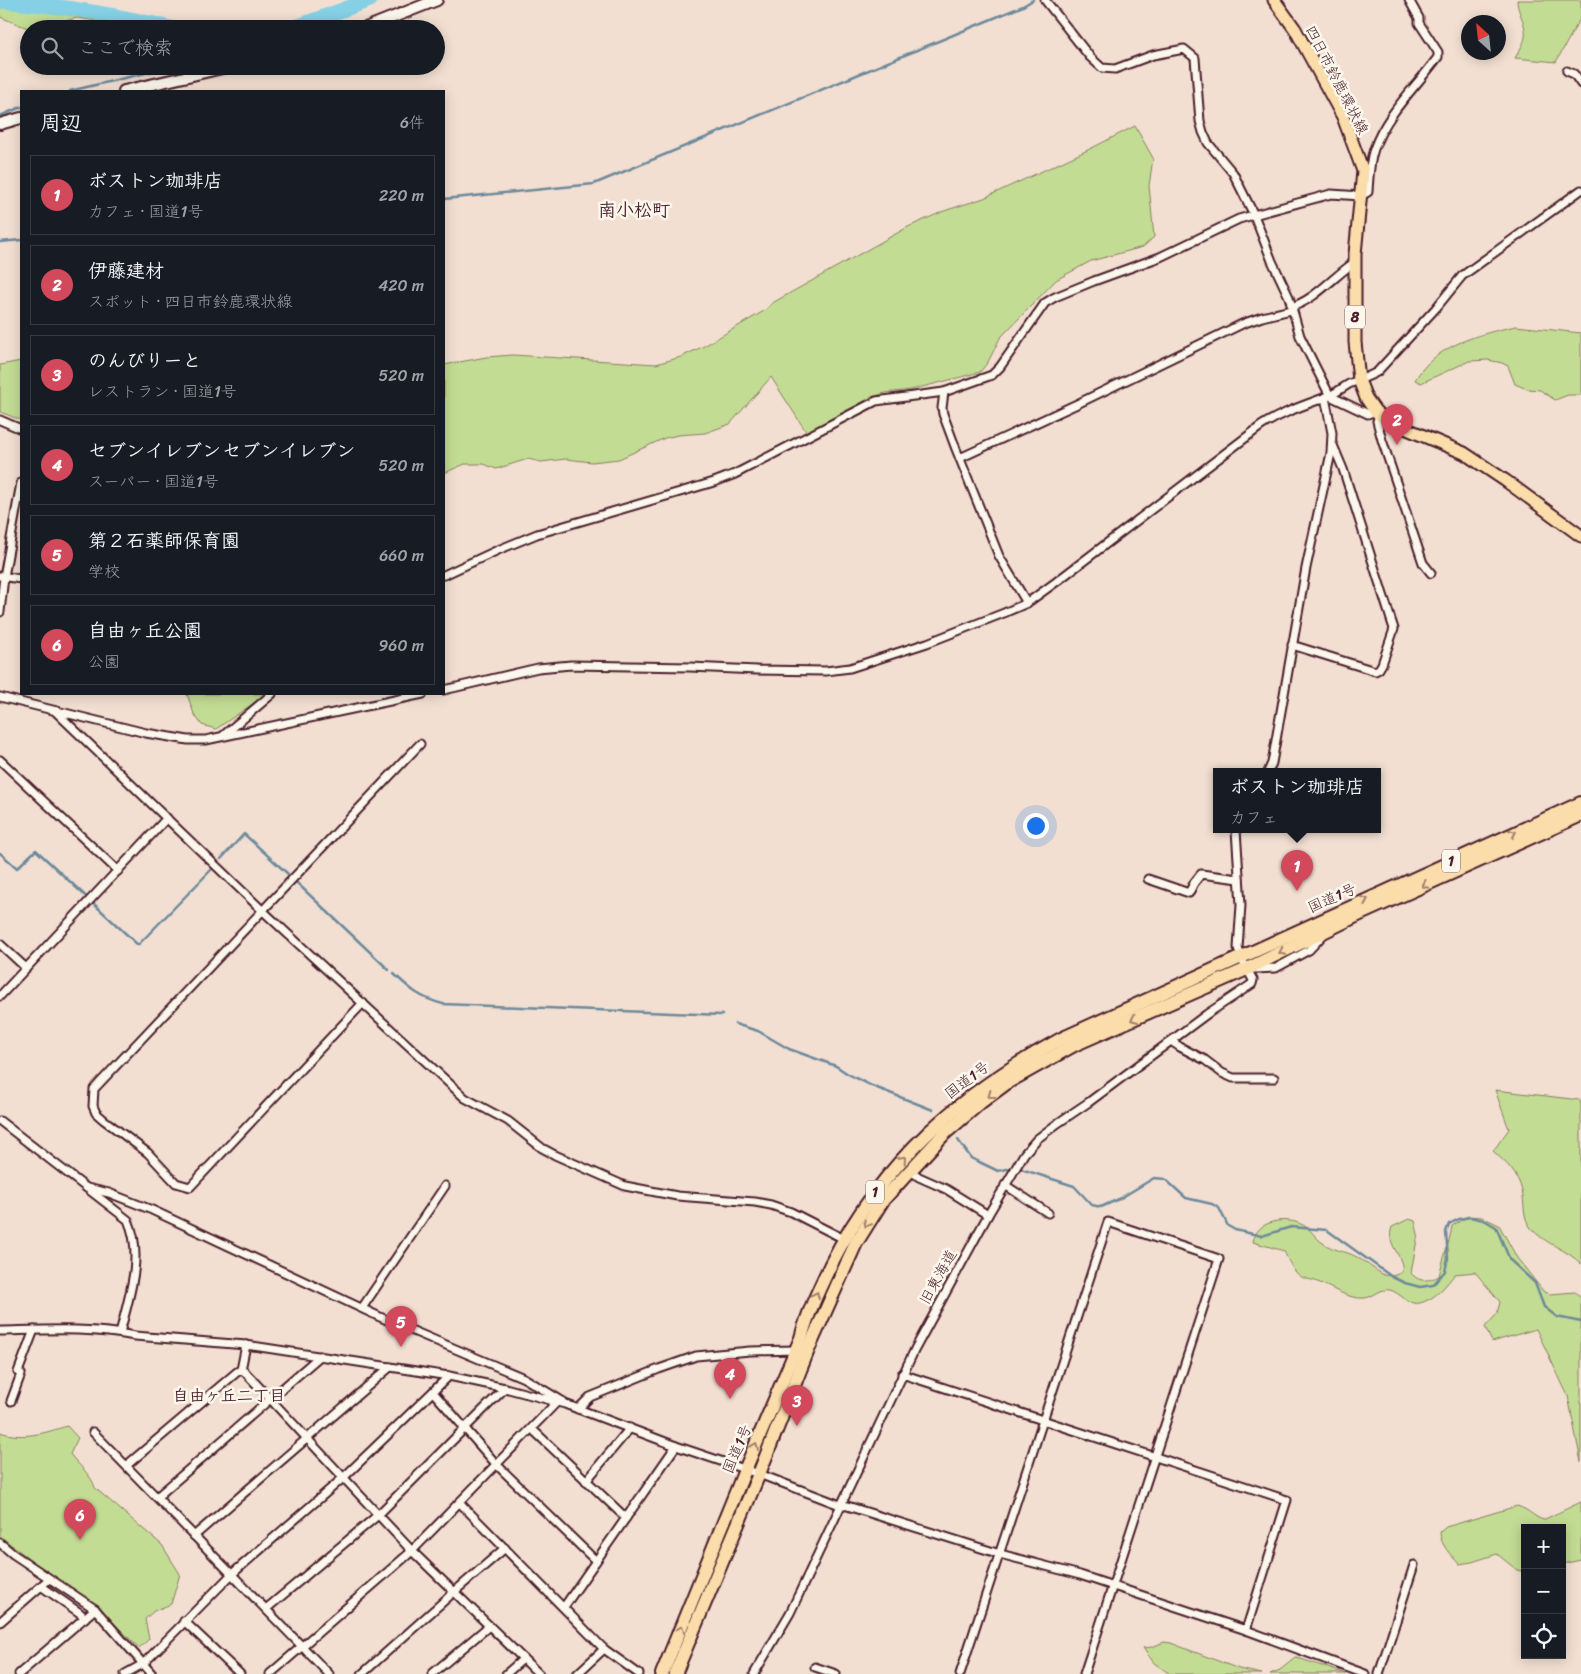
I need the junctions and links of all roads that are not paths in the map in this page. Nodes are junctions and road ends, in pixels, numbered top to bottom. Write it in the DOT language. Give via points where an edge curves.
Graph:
graph roads {
  1 [pos="437,0"];
  2 [pos="1045,0"];
  3 [pos="1274,0"];
  4 [pos="1409,0"];
  5 [pos="387,20"];
  6 [pos="1567,72"];
  7 [pos="192,75"];
  8 [pos="1581,84"];
  9 [pos="128,90"];
  10 [pos="20,118"];
  11 [pos="0,124"];
  12 [pos="1581,190"];
  13 [pos="1361,196"];
  14 [pos="1254,215"];
  15 [pos="1355,262"];
  16 [pos="1291,308"];
  17 [pos="1358,380"];
  18 [pos="944,392"];
  19 [pos="1328,396"];
  20 [pos="1377,413"];
  21 [pos="0,420"];
  22 [pos="20,429"];
  23 [pos="1332,442"];
  24 [pos="960,458"];
  25 [pos="20,488"];
  26 [pos="1581,536"];
  27 [pos="1431,573"];
  28 [pos="445,575"];
  29 [pos="2,576"];
  30 [pos="20,579"];
  31 [pos="1027,603"];
  32 [pos="0,612"];
  33 [pos="1292,645"];
  34 [pos="445,690"];
  35 [pos="271,695"];
  36 [pos="419,695"];
  37 [pos="0,697"];
  38 [pos="55,711"];
  39 [pos="222,737"];
  40 [pos="420,744"];
  41 [pos="0,760"];
  42 [pos="1270,768"];
  43 [pos="1581,802"];
  44 [pos="1581,815"];
  45 [pos="167,818"];
  46 [pos="1534,830"];
  47 [pos="1236,833"];
  48 [pos="1497,847"];
  49 [pos="118,871"];
  50 [pos="1148,879"];
  51 [pos="1239,879"];
  52 [pos="263,911"];
  53 [pos="1326,931"];
  54 [pos="0,944"];
  55 [pos="1241,958"];
  56 [pos="26,968"];
  57 [pos="1250,975"];
  58 [pos="0,996"];
  59 [pos="363,1003"];
  60 [pos="1171,1040"];
  61 [pos="1036,1059"];
  62 [pos="1274,1078"];
  63 [pos="0,1121"];
  64 [pos="910,1170"];
  65 [pos="1005,1185"];
  66 [pos="445,1186"];
  67 [pos="87,1188"];
  68 [pos="1048,1213"];
  69 [pos="988,1215"];
  70 [pos="844,1239"];
  71 [pos="362,1308"];
  72 [pos="34,1330"];
  73 [pos="0,1331"];
  74 [pos="120,1332"];
  75 [pos="246,1345"];
  76 [pos="802,1350"];
  77 [pos="320,1356"];
  78 [pos="390,1367"];
  79 [pos="241,1370"];
  80 [pos="902,1374"];
  81 [pos="449,1376"];
  82 [pos="505,1388"];
  83 [pos="433,1392"];
  84 [pos="270,1399"];
  85 [pos="11,1401"];
  86 [pos="557,1402"];
  87 [pos="565,1404"];
  88 [pos="578,1409"];
  89 [pos="1042,1420"];
  90 [pos="630,1428"];
  91 [pos="465,1429"];
  92 [pos="532,1429"];
  93 [pos="93,1432"];
  94 [pos="307,1439"];
  95 [pos="676,1446"];
  96 [pos="1154,1456"];
  97 [pos="496,1465"];
  98 [pos="127,1466"];
  99 [pos="745,1470"];
  100 [pos="759,1474"];
  101 [pos="343,1478"];
  102 [pos="586,1481"];
  103 [pos="157,1497"];
  104 [pos="460,1503"];
  105 [pos="841,1505"];
  106 [pos="378,1515"];
  107 [pos="626,1518"];
  108 [pos="194,1536"];
  109 [pos="0,1543"];
  110 [pos="505,1548"];
  111 [pos="412,1551"];
  112 [pos="1000,1554"];
  113 [pos="596,1561"];
  114 [pos="1414,1564"];
  115 [pos="232,1574"];
  116 [pos="49,1579"];
  117 [pos="1112,1585"];
  118 [pos="41,1586"];
  119 [pos="454,1592"];
  120 [pos="564,1607"];
  121 [pos="95,1609"];
  122 [pos="266,1609"];
  123 [pos="84,1618"];
  124 [pos="184,1621"];
  125 [pos="0,1622"];
  126 [pos="489,1626"];
  127 [pos="1246,1630"];
  128 [pos="302,1646"];
  129 [pos="604,1649"];
  130 [pos="524,1659"];
  131 [pos="143,1664"];
  132 [pos="815,1667"];
  133 [pos="19,1674"];
  134 [pos="124,1674"];
  135 [pos="152,1674"];
  136 [pos="240,1674"];
  137 [pos="270,1674"];
  138 [pos="329,1674"];
  139 [pos="362,1674"];
  140 [pos="432,1674"];
  141 [pos="506,1674"];
  142 [pos="539,1674"];
  143 [pos="577,1674"];
  144 [pos="639,1674"];
  145 [pos="662,1674"];
  146 [pos="675,1674"];
  147 [pos="754,1674"];
  148 [pos="836,1674"];
  149 [pos="960,1674"];
  150 [pos="1084,1674"];
  151 [pos="1365,1674"];
  152 [pos="1379,1674"];
  1 -- 5 [label="main road"];
  2 -- 14 [label="street" via="1090,58 1102,68 1116,69 1153,55 1184,49 1193,55 1203,132 1233,173"];
  3 -- 13 [label="main road, 四日市鈴鹿環状線 / 8" via="1295,29 1343,116 1363,171"];
  4 -- 13 [label="street" via="1438,57 1380,135 1370,164 1368,192"];
  6 -- 8 [label="street" via="1574,74"];
  7 -- 9 [label="main road"];
  10 -- 11 [label="main road"];
  12 -- 17 [label="street" via="1462,276 1378,372"];
  13 -- 14 [label="street" via="1332,194"];
  13 -- 15 [label="main road, 四日市鈴鹿環状線 / 8"];
  14 -- 16 [label="street"];
  14 -- 18 [label="street" via="1160,257 1048,300 992,375"];
  15 -- 16 [label="street" via="1314,295"];
  15 -- 17 [label="main road, 四日市鈴鹿環状線 / 8"];
  16 -- 19 [label="street" via="1300,336"];
  16 -- 24 [label="street" via="1242,324"];
  17 -- 19 [label="street"];
  17 -- 20 [label="main road, 四日市鈴鹿環状線 / 8"];
  18 -- 24 [label="street" via="943,414"];
  18 -- 28 [label="street" via="881,400 735,474 537,534"];
  19 -- 20 [label="street" via="1368,414"];
  19 -- 23 [label="street"];
  19 -- 31 [label="street" via="1261,426"];
  20 -- 26 [label="main road" via="1386,420 1464,453"];
  20 -- 27 [label="street" via="1382,440 1423,563"];
  21 -- 22 [label="street"];
  23 -- 33 [label="street"];
  23 -- 33 [label="street" via="1394,629 1382,664 1375,671"];
  24 -- 31 [label="street" via="999,556"];
  25 -- 29 [label="street"];
  29 -- 30 [label="street"];
  29 -- 32 [label="street"];
  31 -- 34 [label="street" via="919,646 837,671 571,665 538,668"];
  33 -- 42 [label="street"];
  35 -- 39 [label="street"];
  36 -- 39 [label="street"];
  37 -- 38 [label="street"];
  38 -- 39 [label="street" via="188,740"];
  38 -- 45 [label="street"];
  40 -- 52 [label="street"];
  41 -- 49 [label="street"];
  43 -- 46 [label="highway, 国道1号 / 1"];
  44 -- 46 [label="highway, 国道1号 / 1"];
  45 -- 49 [label="street"];
  45 -- 52 [label="street"];
  46 -- 48 [label="highway, 国道1号 / 1"];
  47 -- 51 [label="street"];
  48 -- 53 [label="highway, 国道1号 / 1, one-way"];
  55 -- 48 [label="highway, 国道1号 / 1, one-way"];
  49 -- 56 [label="street"];
  50 -- 51 [label="street" via="1189,893 1201,874"];
  51 -- 55 [label="street" via="1238,948"];
  52 -- 59 [label="street"];
  52 -- 59 [label="street" via="94,1089 96,1113 148,1153 176,1183 190,1187"];
  53 -- 57 [label="highway, 国道1号 / 1, one-way"];
  53 -- 57 [label="street" via="1309,950 1276,968"];
  54 -- 56 [label="street"];
  55 -- 57 [label="street"];
  55 -- 61 [label="highway, 国道1号 / 1" via="1062,1038"];
  56 -- 58 [label="street"];
  57 -- 60 [label="street, 旧東海道" via="1252,984"];
  57 -- 61 [label="highway, 国道1号 / 1, one-way"];
  59 -- 70 [label="street" via="465,1098 508,1121 555,1155 625,1186 677,1196 754,1202 791,1212"];
  60 -- 62 [label="street" via="1234,1078"];
  60 -- 65 [label="street, 旧東海道" via="1037,1139"];
  61 -- 64 [label="highway, 国道1号 / 1, one-way" via="944,1134"];
  70 -- 61 [label="highway, 国道1号 / 1, one-way" via="878,1188 928,1133 974,1093"];
  63 -- 67 [label="street"];
  64 -- 69 [label="street"];
  64 -- 76 [label="highway, 国道1号 / 1, one-way" via="883,1200 860,1236"];
  65 -- 68 [label="street"];
  65 -- 69 [label="street, 旧東海道"];
  66 -- 71 [label="street"];
  67 -- 71 [label="street" via="152,1210"];
  67 -- 74 [label="street" via="128,1220 132,1230 134,1276"];
  69 -- 80 [label="street, 旧東海道"];
  76 -- 70 [label="highway, 国道1号 / 1, one-way" via="801,1338 807,1315"];
  71 -- 87 [label="street" via="524,1378"];
  72 -- 73 [label="street"];
  72 -- 74 [label="street"];
  72 -- 85 [label="street"];
  74 -- 75 [label="street"];
  75 -- 77 [label="street"];
  75 -- 79 [label="street"];
  76 -- 88 [label="street" via="696,1356 590,1397"];
  99 -- 76 [label="highway, 国道1号 / 1, one-way"];
  76 -- 100 [label="highway, 国道1号 / 1"];
  77 -- 78 [label="street"];
  77 -- 84 [label="street"];
  78 -- 81 [label="street"];
  78 -- 94 [label="street"];
  79 -- 84 [label="street"];
  79 -- 98 [label="street"];
  80 -- 89 [label="street"];
  80 -- 105 [label="street, 旧東海道"];
  81 -- 82 [label="street"];
  81 -- 83 [label="street"];
  82 -- 86 [label="street"];
  82 -- 91 [label="street"];
  83 -- 91 [label="street"];
  83 -- 101 [label="street"];
  84 -- 94 [label="street"];
  84 -- 103 [label="street"];
  86 -- 87 [label="street"];
  86 -- 92 [label="street"];
  87 -- 88 [label="street"];
  88 -- 90 [label="street"];
  89 -- 96 [label="street"];
  89 -- 96 [label="street" via="1108,1222 1219,1259"];
  89 -- 112 [label="street"];
  90 -- 95 [label="street"];
  90 -- 102 [label="street"];
  91 -- 97 [label="street"];
  91 -- 106 [label="street"];
  92 -- 97 [label="street"];
  92 -- 102 [label="street"];
  93 -- 98 [label="street"];
  94 -- 101 [label="street"];
  94 -- 108 [label="street"];
  95 -- 99 [label="street"];
  95 -- 107 [label="street"];
  96 -- 117 [label="street"];
  96 -- 127 [label="street" via="1287,1500"];
  97 -- 104 [label="street"];
  97 -- 113 [label="street"];
  98 -- 103 [label="street"];
  99 -- 100 [label="street"];
  145 -- 99 [label="highway, 国道1号 / 1, one-way"];
  100 -- 105 [label="street"];
  100 -- 146 [label="highway, 国道1号 / 1"];
  101 -- 106 [label="street"];
  101 -- 115 [label="street"];
  102 -- 107 [label="street"];
  103 -- 108 [label="street"];
  104 -- 110 [label="street"];
  104 -- 111 [label="street"];
  105 -- 112 [label="street"];
  105 -- 147 [label="street, 旧東海道" via="790,1613"];
  106 -- 111 [label="street"];
  106 -- 122 [label="street"];
  107 -- 113 [label="street"];
  108 -- 115 [label="street"];
  109 -- 116 [label="street"];
  110 -- 119 [label="street"];
  110 -- 120 [label="street"];
  111 -- 119 [label="street"];
  111 -- 128 [label="street"];
  112 -- 117 [label="street"];
  112 -- 149 [label="street"];
  113 -- 120 [label="street"];
  114 -- 152 [label="street"];
  115 -- 122 [label="street"];
  115 -- 124 [label="street"];
  116 -- 118 [label="street"];
  116 -- 121 [label="street"];
  117 -- 127 [label="street"];
  117 -- 150 [label="street"];
  118 -- 123 [label="street"];
  118 -- 125 [label="street"];
  119 -- 126 [label="street"];
  119 -- 139 [label="street"];
  120 -- 129 [label="street"];
  121 -- 123 [label="street"];
  121 -- 131 [label="street"];
  122 -- 128 [label="street"];
  123 -- 133 [label="street"];
  124 -- 131 [label="street"];
  124 -- 136 [label="street"];
  126 -- 130 [label="street"];
  126 -- 140 [label="street"];
  127 -- 151 [label="street"];
  128 -- 137 [label="street"];
  128 -- 138 [label="street"];
  129 -- 143 [label="street"];
  129 -- 144 [label="street"];
  130 -- 141 [label="street"];
  130 -- 142 [label="street"];
  131 -- 134 [label="street"];
  131 -- 135 [label="street"];
  132 -- 148 [label="street"];
}
